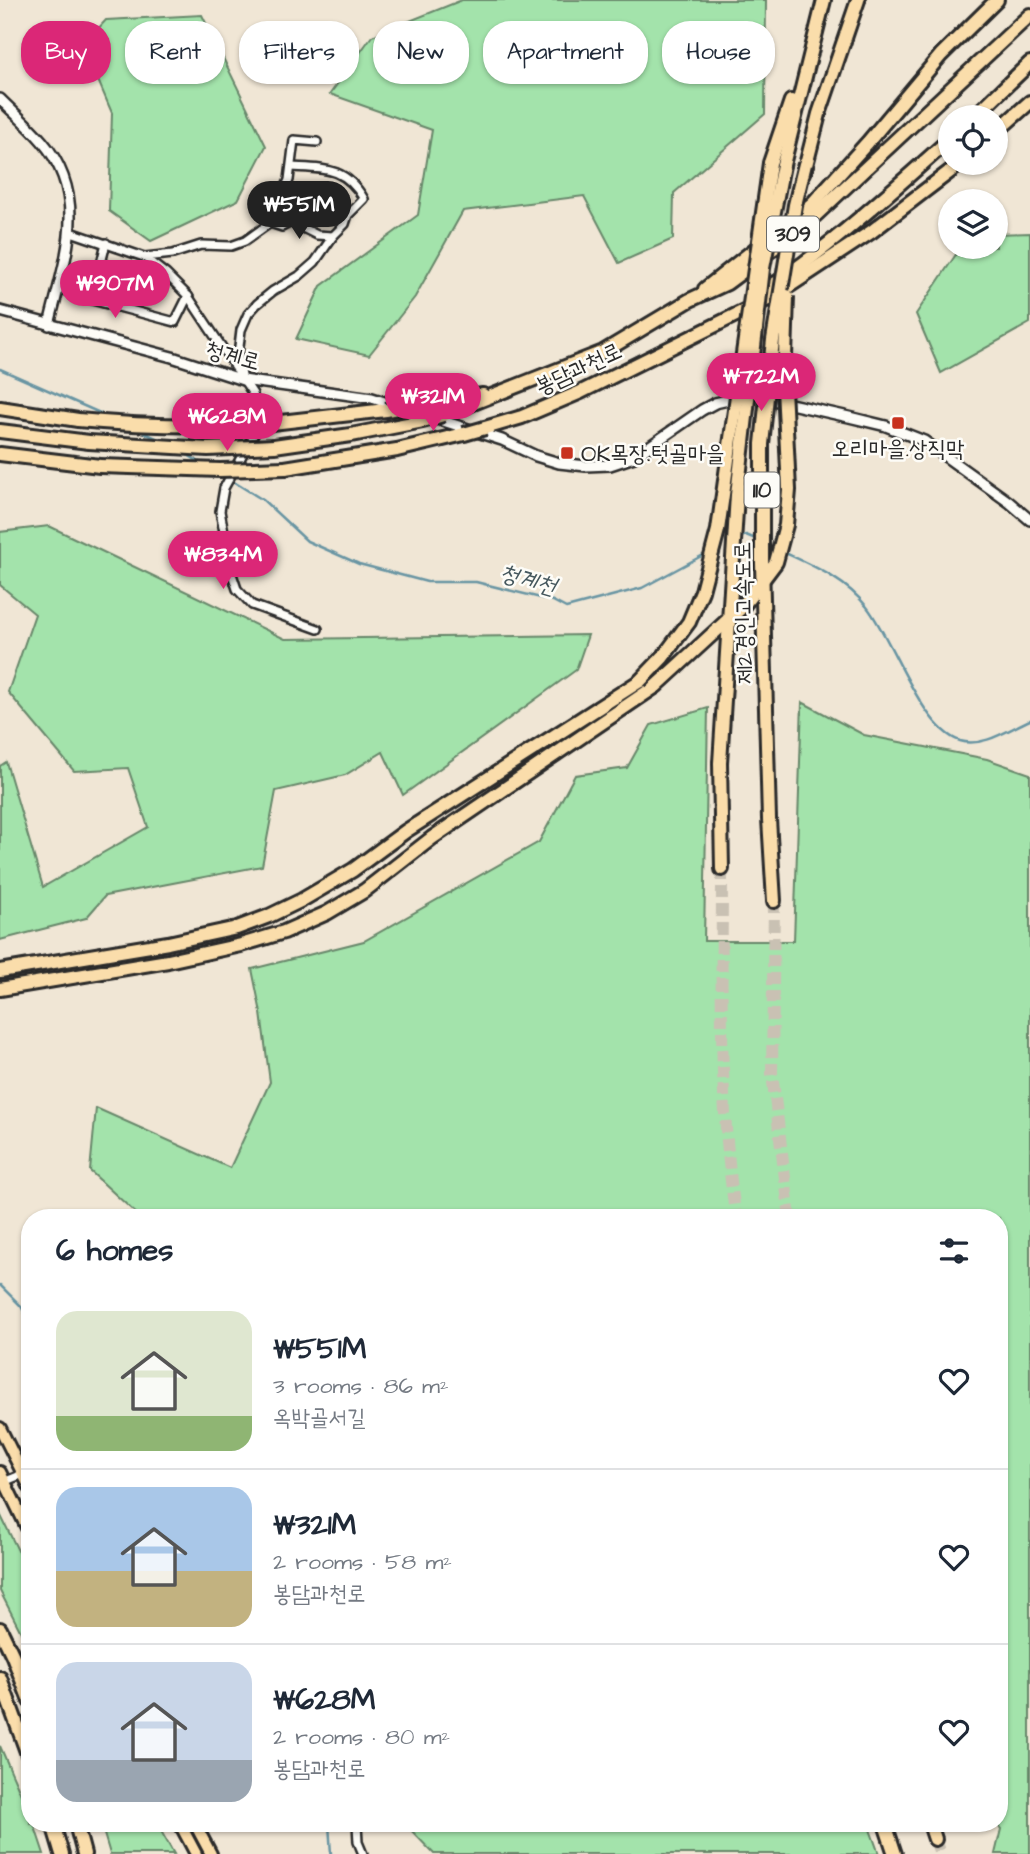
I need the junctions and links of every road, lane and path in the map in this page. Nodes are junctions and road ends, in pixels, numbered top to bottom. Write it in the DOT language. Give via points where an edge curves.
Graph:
graph roads {
  1 [pos="824,0"];
  2 [pos="858,0"];
  3 [pos="997,0"];
  4 [pos="1030,15"];
  5 [pos="1030,64"];
  6 [pos="0,99"];
  7 [pos="1030,102"];
  8 [pos="987,105"];
  9 [pos="1008,121"];
  10 [pos="317,142"];
  11 [pos="938,150"];
  12 [pos="777,164"];
  13 [pos="805,164"];
  14 [pos="292,167"];
  15 [pos="945,175"];
  16 [pos="270,223"];
  17 [pos="71,232"];
  18 [pos="333,236"];
  19 [pos="106,243"];
  20 [pos="144,257"];
  21 [pos="188,296"];
  22 [pos="690,300"];
  23 [pos="0,311"];
  24 [pos="49,325"];
  25 [pos="710,327"];
  26 [pos="243,380"];
  27 [pos="511,390"];
  28 [pos="0,408"];
  29 [pos="259,428"];
  30 [pos="0,431"];
  31 [pos="0,454"];
  32 [pos="1030,520"];
  33 [pos="318,629"];
  34 [pos="722,869"];
  35 [pos="774,901"];
  36 [pos="0,971"];
  37 [pos="0,989"];
  38 [pos="0,1428"];
  39 [pos="21,1470"];
  40 [pos="21,1474"];
  41 [pos="2,1479"];
  42 [pos="21,1516"];
  43 [pos="0,1629"];
  44 [pos="21,1677"];
  45 [pos="0,1678"];
  46 [pos="21,1735"];
  47 [pos="55,1832"];
  48 [pos="78,1832"];
  49 [pos="184,1832"];
  50 [pos="199,1832"];
  51 [pos="357,1832"];
  52 [pos="888,1832"];
  53 [pos="933,1832"];
  54 [pos="935,1839"];
  55 [pos="62,1854"];
  56 [pos="83,1854"];
  57 [pos="196,1854"];
  58 [pos="211,1854"];
  59 [pos="363,1854"];
  60 [pos="895,1854"];
  1 -- 12 [label="highway, 제2경인고속도로 / 110"];
  2 -- 13 [label="highway, 제2경인고속도로 / 110"];
  3 -- 22 [label="highway, 봉담과천로" via="941,55 812,204"];
  4 -- 22 [label="highway, 봉담과천로 / 309" via="806,224 727,283"];
  5 -- 8 [label="highway"];
  6 -- 17 [label="street" via="58,164 68,190"];
  7 -- 9 [label="highway"];
  10 -- 14 [label="street" via="294,140"];
  11 -- 25 [label="highway, 봉담과천로 / 309" via="796,271"];
  12 -- 34 [label="highway, 제2경인고속도로 / 110, bridge" via="737,495 720,763"];
  12 -- 36 [label="highway, bridge" via="718,530 702,591 689,622 640,681 353,870 269,916 168,943"];
  13 -- 35 [label="highway, 제2경인고속도로 / 110, bridge" via="773,340 762,444"];
  13 -- 37 [label="highway, bridge" via="786,303 786,526 776,562 743,606 656,686 327,913 241,945"];
  14 -- 16 [label="street"];
  14 -- 18 [label="street" via="338,173 348,178 364,199"];
  15 -- 25 [label="highway, 봉담과천로" via="774,296"];
  16 -- 18 [label="street" via="282,227 291,222 317,235"];
  16 -- 20 [label="street" via="231,246 201,245"];
  17 -- 19 [label="street"];
  17 -- 24 [label="street"];
  18 -- 26 [label="street" via="315,262 248,314 238,355"];
  19 -- 20 [label="street"];
  19 -- 21 [label="street" via="92,300 175,322"];
  20 -- 21 [label="street"];
  21 -- 26 [label="street"];
  22 -- 27 [label="highway, 봉담과천로 / 309" via="603,352"];
  23 -- 24 [label="street, 청계로"];
  24 -- 26 [label="street, 청계로"];
  25 -- 31 [label="highway, 봉담과천로 / 309, bridge" via="522,417 384,452 285,468 209,470 100,466"];
  26 -- 29 [label="street" via="253,394"];
  26 -- 32 [label="street, 청계로" via="372,398 502,440 536,456 586,466 634,457 708,407 750,395 849,416 924,441"];
  27 -- 29 [label="highway, 봉담과천로, bridge"];
  27 -- 30 [label="highway, 봉담과천로 / 309, bridge" via="424,421 274,446 208,449"];
  28 -- 29 [label="highway, 봉담과천로, bridge" via="141,426"];
  29 -- 33 [label="street, bridge" via="224,488 220,510 232,574 237,589 252,605"];
  38 -- 39 [label="main road"];
  40 -- 41 [label="street"];
  41 -- 42 [label="main road"];
  43 -- 44 [label="highway"];
  45 -- 46 [label="highway"];
  47 -- 55 [label="highway"];
  48 -- 56 [label="highway"];
  49 -- 57 [label="main road"];
  50 -- 58 [label="main road"];
  51 -- 59 [label="street"];
  52 -- 60 [label="highway"];
  53 -- 54 [label="highway"];
}
